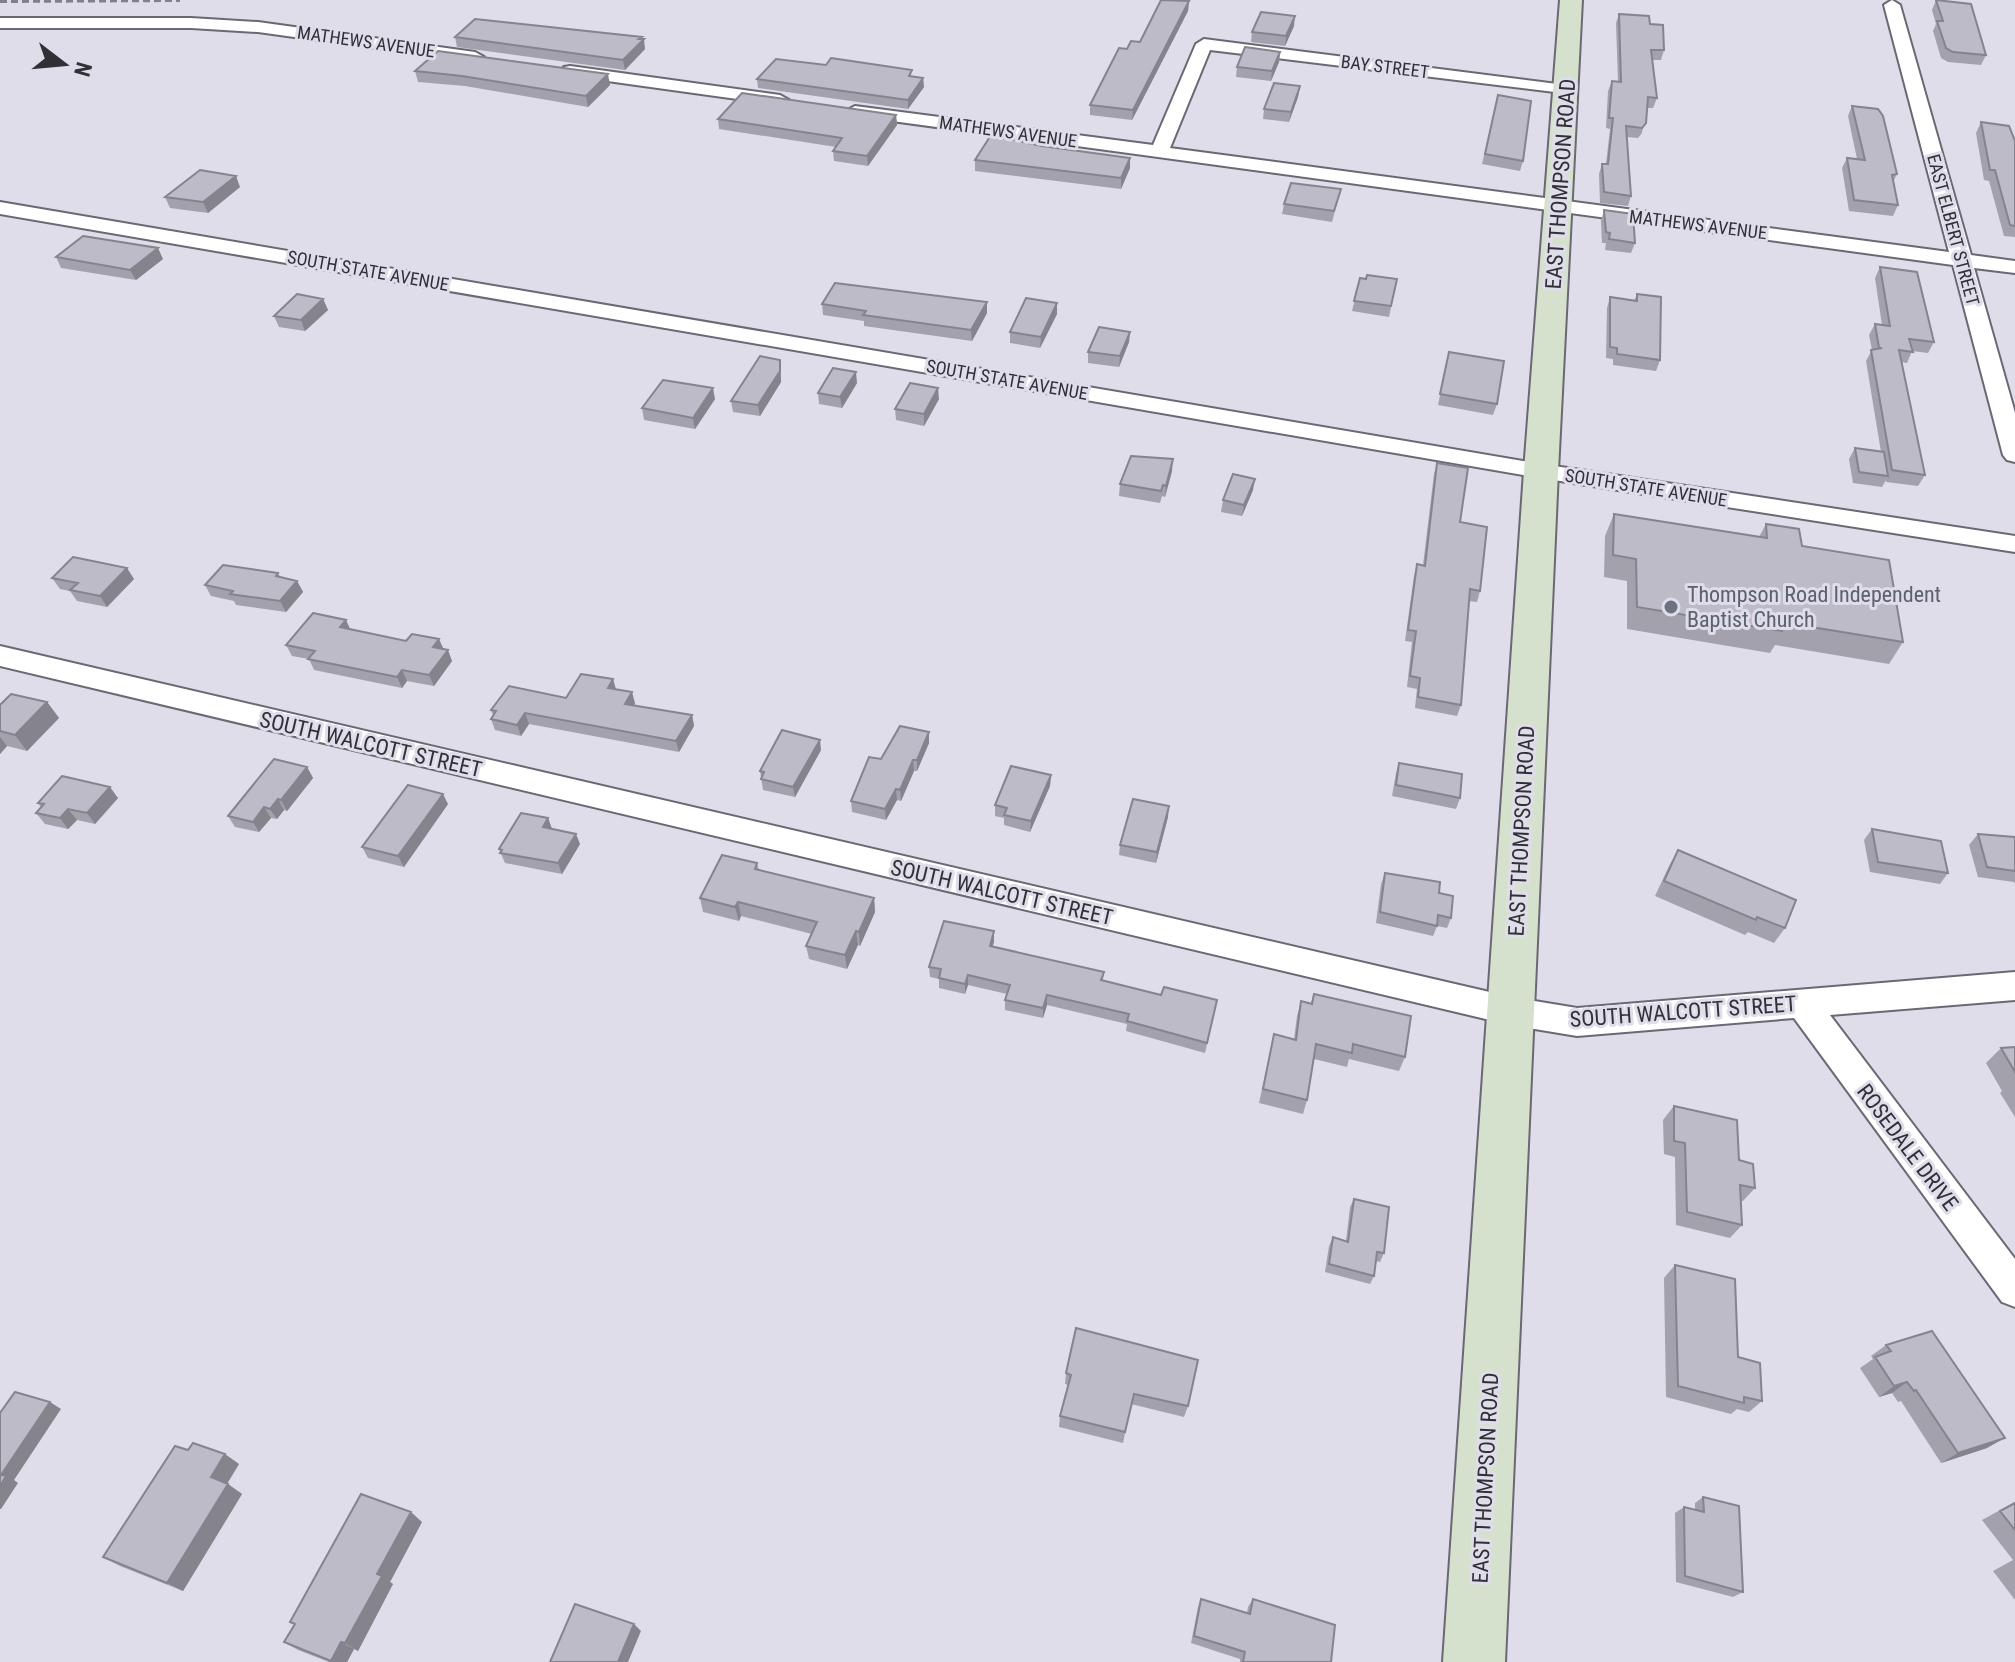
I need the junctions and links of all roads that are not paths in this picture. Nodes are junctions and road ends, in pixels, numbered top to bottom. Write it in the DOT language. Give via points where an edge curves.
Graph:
graph roads {
  1 [pos="1571,0"];
  2 [pos="1892,5"];
  3 [pos="0,23"];
  4 [pos="492,60"];
  5 [pos="554,69"];
  6 [pos="1565,90"];
  7 [pos="797,103"];
  8 [pos="843,109"];
  9 [pos="1159,153"];
  10 [pos="1558,207"];
  11 [pos="0,208"];
  12 [pos="1961,259"];
  13 [pos="2015,267"];
  14 [pos="2015,455"];
  15 [pos="1541,471"];
  16 [pos="2015,544"];
  17 [pos="0,656"];
  18 [pos="2015,986"];
  19 [pos="1802,1004"];
  20 [pos="1511,1011"];
  21 [pos="2015,1289"];
  22 [pos="1474,1662"];
  1 -- 6 [label="main road, EAST THOMPSON ROAD"];
  2 -- 12 [label="street, EAST ELBERT STREET"];
  3 -- 4 [label="street, MATHEWS AVENUE" via="258,27"];
  5 -- 7 [label="street"];
  6 -- 9 [label="street, BAY STREET" via="1204,44"];
  6 -- 10 [label="main road, EAST THOMPSON ROAD"];
  8 -- 9 [label="street, MATHEWS AVENUE"];
  9 -- 10 [label="street, MATHEWS AVENUE"];
  10 -- 12 [label="street, MATHEWS AVENUE"];
  10 -- 15 [label="main road, EAST THOMPSON ROAD"];
  11 -- 15 [label="street, SOUTH STATE AVENUE"];
  12 -- 13 [label="street, MATHEWS AVENUE"];
  12 -- 14 [label="street, EAST ELBERT STREET"];
  15 -- 16 [label="street, SOUTH STATE AVENUE"];
  15 -- 20 [label="main road, EAST THOMPSON ROAD"];
  17 -- 20 [label="street, SOUTH WALCOTT STREET"];
  18 -- 19 [label="street, SOUTH WALCOTT STREET"];
  19 -- 20 [label="street, SOUTH WALCOTT STREET" via="1577,1022"];
  19 -- 21 [label="street, ROSEDALE DRIVE"];
  20 -- 22 [label="main road, EAST THOMPSON ROAD"];
}
